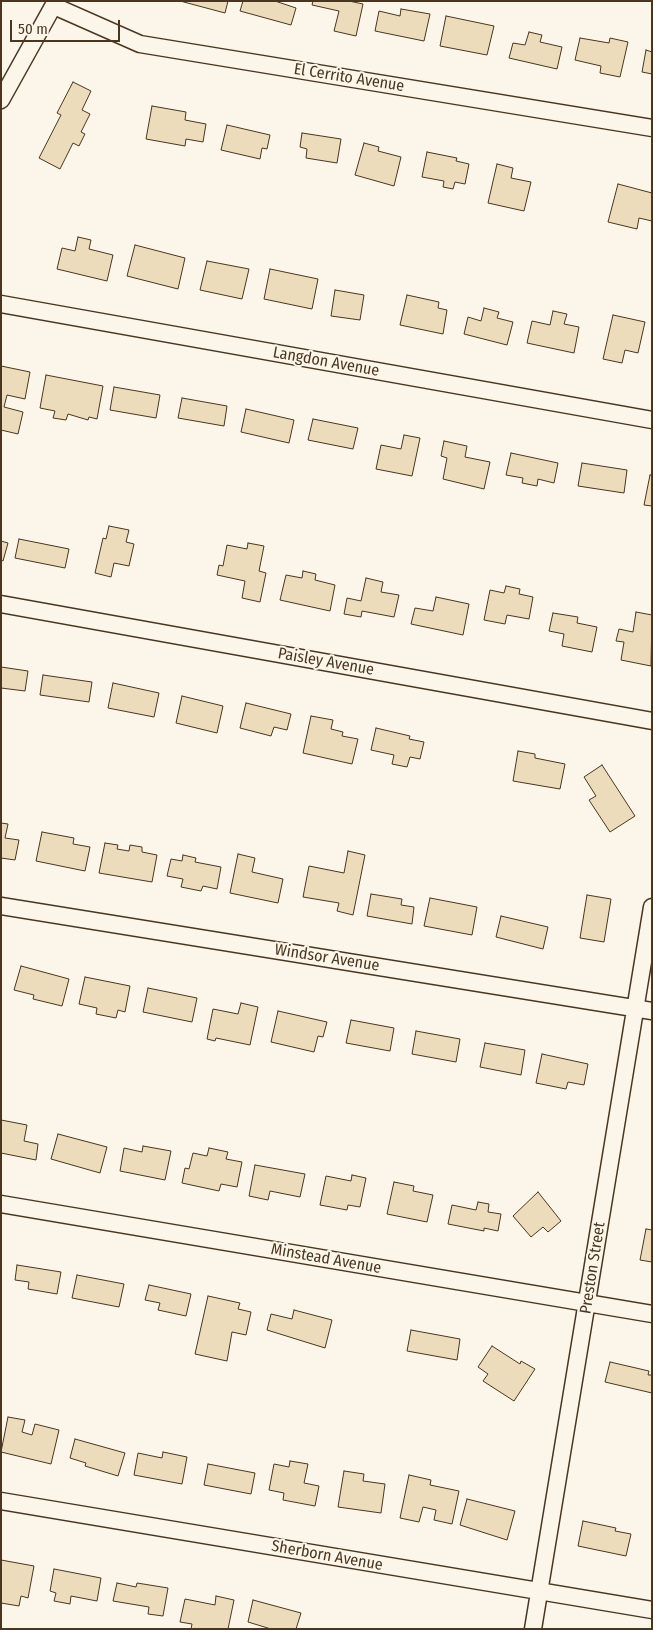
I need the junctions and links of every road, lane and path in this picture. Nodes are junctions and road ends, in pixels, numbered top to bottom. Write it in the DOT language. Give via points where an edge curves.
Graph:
graph roads {
  1 [pos="55,4"];
  2 [pos="1,100"];
  3 [pos="652,128"];
  4 [pos="1,304"];
  5 [pos="652,420"];
  6 [pos="1,604"];
  7 [pos="652,721"];
  8 [pos="1,906"];
  9 [pos="652,907"];
  10 [pos="635,1008"];
  11 [pos="652,1011"];
  12 [pos="1,1204"];
  13 [pos="588,1303"];
  14 [pos="652,1314"];
  15 [pos="1,1501"];
  16 [pos="539,1591"];
  17 [pos="652,1610"];
  18 [pos="533,1629"];
  1 -- 2 [label="street"];
  1 -- 3 [label="street, El Cerrito Avenue" via="140,44"];
  4 -- 5 [label="street, Langdon Avenue"];
  6 -- 7 [label="street, Paisley Avenue"];
  8 -- 10 [label="street, Windsor Avenue"];
  9 -- 10 [label="street, Preston Street"];
  10 -- 11 [label="street, Windsor Avenue"];
  10 -- 13 [label="street, Preston Street"];
  12 -- 13 [label="street, Minstead Avenue"];
  13 -- 14 [label="street, Minstead Avenue"];
  13 -- 16 [label="street, Preston Street"];
  15 -- 16 [label="street, Sherborn Avenue"];
  16 -- 17 [label="street, Sherborn Avenue"];
  16 -- 18 [label="street, Preston Street"];
}
